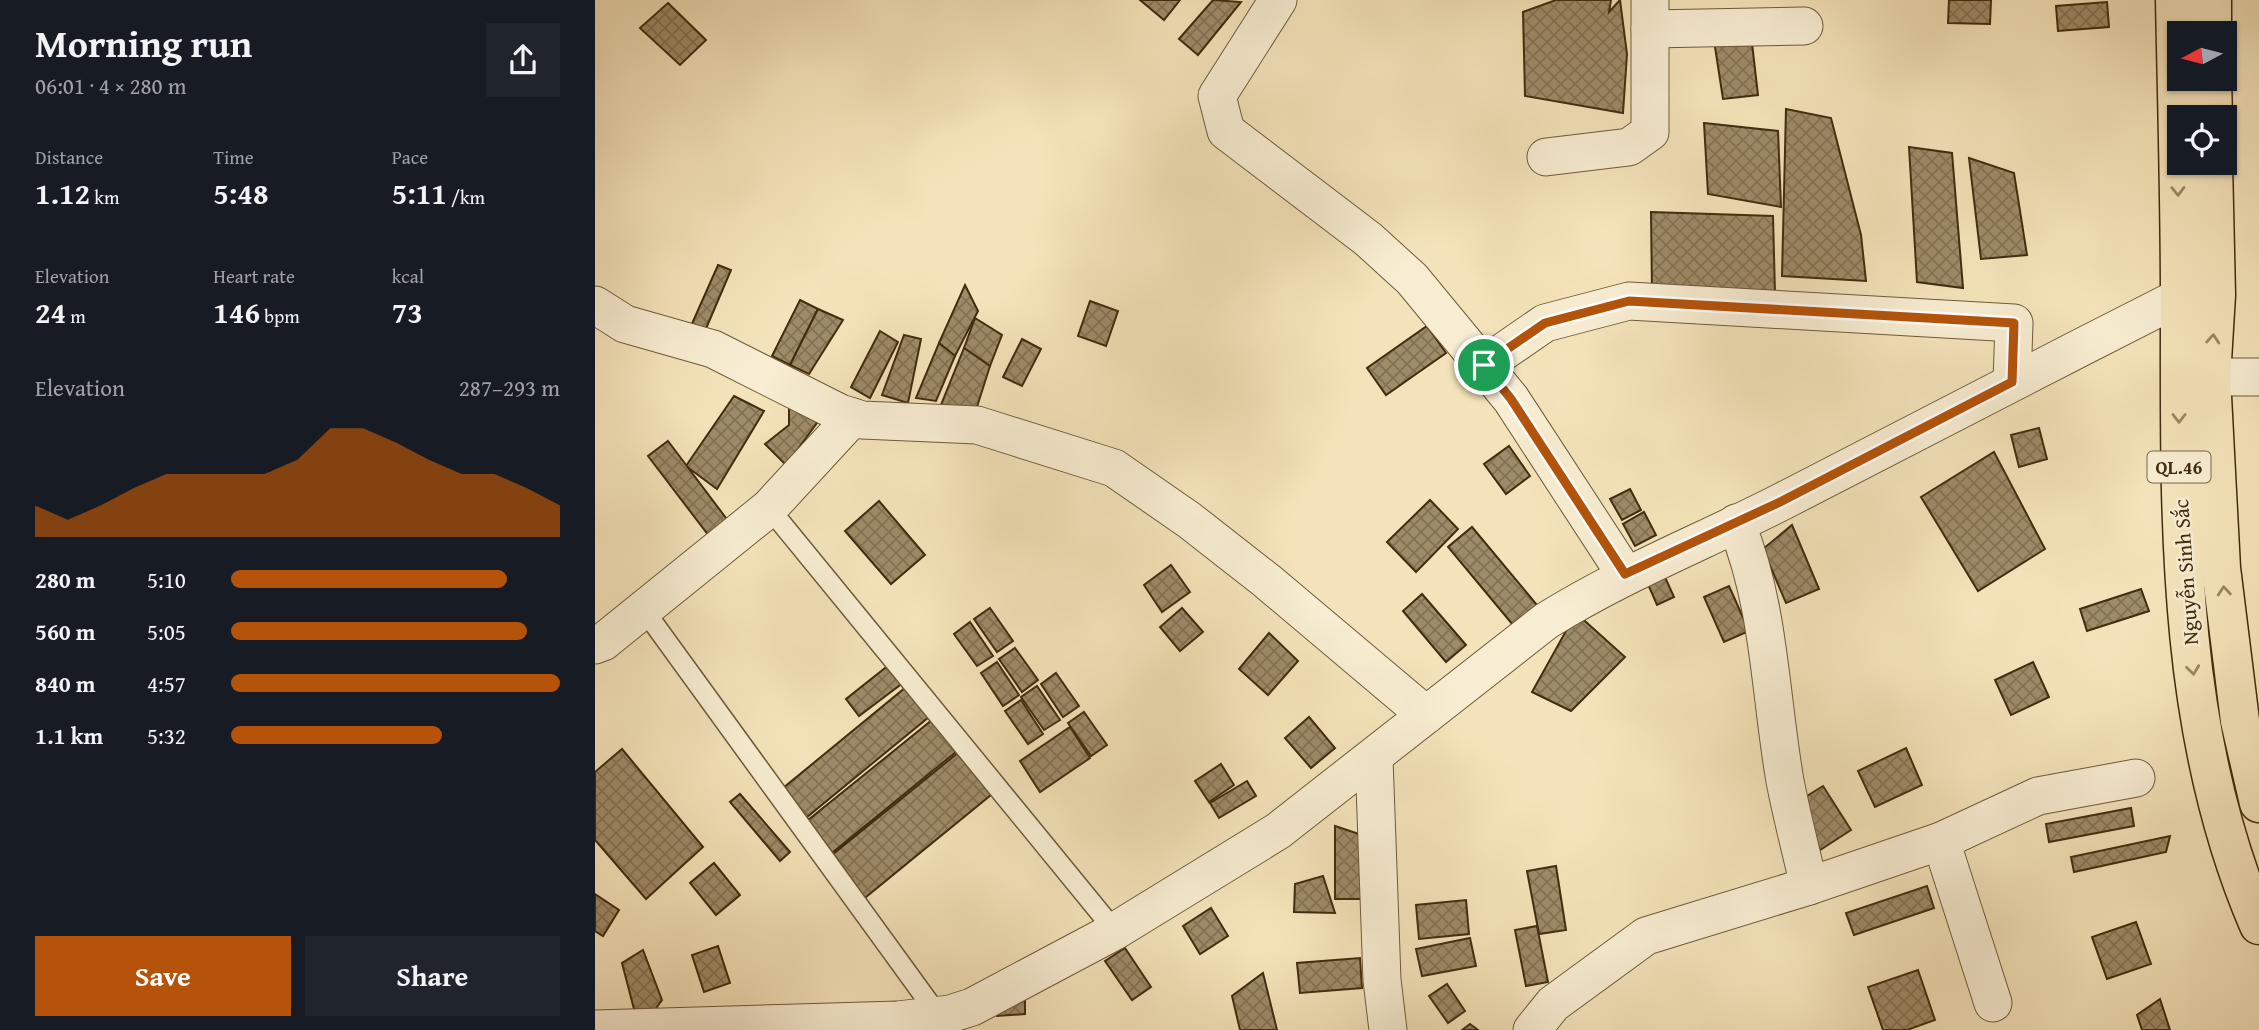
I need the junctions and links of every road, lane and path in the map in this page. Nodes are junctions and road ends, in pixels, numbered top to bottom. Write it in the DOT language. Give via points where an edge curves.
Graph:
graph roads {
  1 [pos="1278,0"];
  2 [pos="2175,0"];
  3 [pos="2212,0"];
  4 [pos="1650,15"];
  5 [pos="2212,21"];
  6 [pos="1804,26"];
  7 [pos="1546,157"];
  8 [pos="2213,175"];
  9 [pos="2180,297"];
  10 [pos="605,323"];
  11 [pos="1484,365"];
  12 [pos="2211,377"];
  13 [pos="2259,377"];
  14 [pos="2012,382"];
  15 [pos="853,417"];
  16 [pos="769,508"];
  17 [pos="1736,523"];
  18 [pos="1625,574"];
  19 [pos="644,610"];
  20 [pos="595,645"];
  21 [pos="1426,715"];
  22 [pos="1374,758"];
  23 [pos="2136,778"];
  24 [pos="2259,803"];
  25 [pos="1941,841"];
  26 [pos="1809,886"];
  27 [pos="2259,925"];
  28 [pos="1115,931"];
  29 [pos="1993,1003"];
  30 [pos="938,1015"];
  31 [pos="595,1029"];
  32 [pos="1388,1030"];
  33 [pos="1532,1030"];
  1 -- 11 [label="street" via="1217,96 1226,131 1368,239 1403,271"];
  2 -- 9 [label="highway, Nguyễn Sinh Sắc / QL.46, one-way"];
  3 -- 5 [label="highway"];
  4 -- 6 [label="street"];
  4 -- 7 [label="street" via="1650,132 1629,147"];
  12 -- 8 [label="highway, Nguyễn Sinh Sắc / QL.46, one-way" via="2216,296"];
  9 -- 14 [label="street"];
  9 -- 27 [label="highway, Nguyễn Sinh Sắc / QL.46, one-way" via="2179,481 2187,621 2198,708 2225,831"];
  10 -- 15 [label="street" via="713,349"];
  11 -- 14 [label="street" via="1545,323 1629,301 2014,323"];
  11 -- 18 [label="street"];
  12 -- 13 [label="street"];
  24 -- 12 [label="highway, Nguyễn Sinh Sắc / QL.46, one-way" via="2229,644"];
  14 -- 17 [label="street"];
  15 -- 16 [label="street"];
  15 -- 21 [label="street" via="977,425 1114,468 1248,566"];
  16 -- 19 [label="street"];
  16 -- 28 [label="lane"];
  17 -- 18 [label="street"];
  17 -- 26 [label="street" via="1768,645 1785,781"];
  18 -- 21 [label="street" via="1546,621"];
  19 -- 20 [label="street"];
  19 -- 30 [label="lane"];
  21 -- 22 [label="street"];
  22 -- 28 [label="street" via="1278,831"];
  22 -- 32 [label="street"];
  23 -- 25 [label="street" via="2038,796"];
  25 -- 26 [label="street"];
  25 -- 29 [label="street"];
  26 -- 33 [label="street" via="1646,936 1553,1003"];
  28 -- 30 [label="street" via="972,1007"];
  30 -- 31 [label="street"];
}
